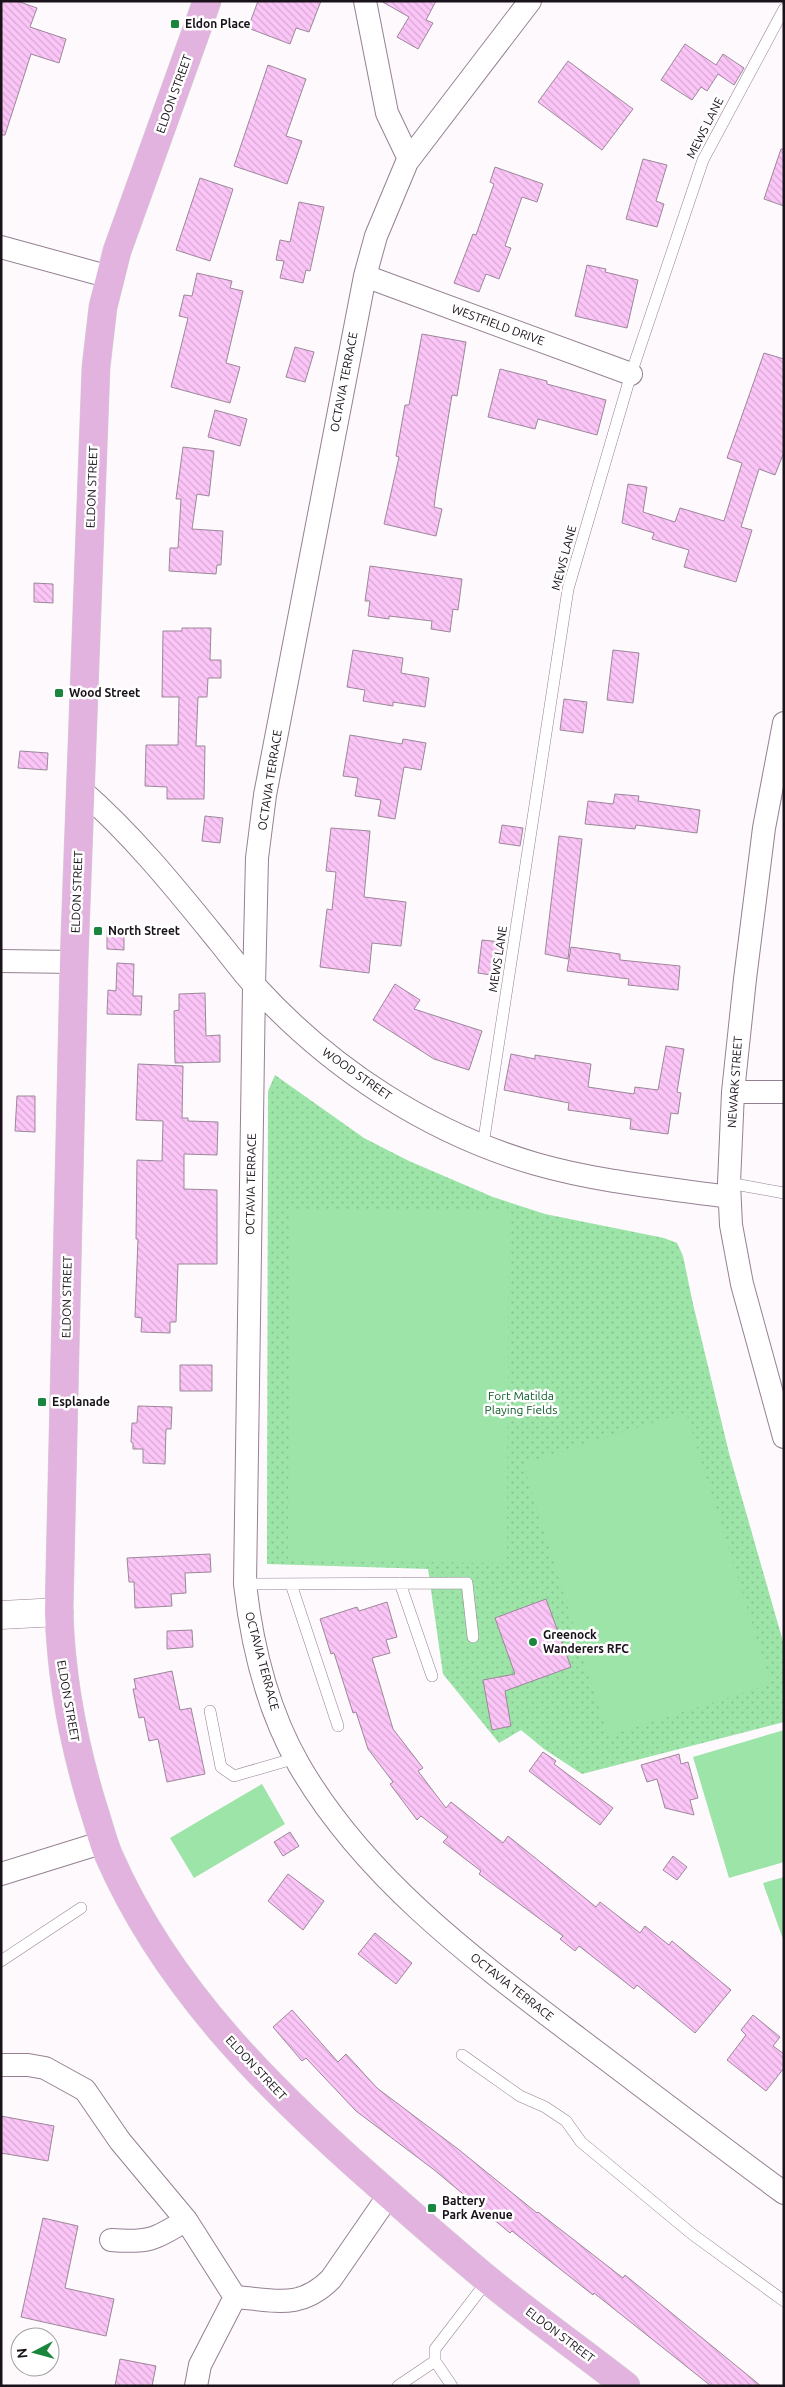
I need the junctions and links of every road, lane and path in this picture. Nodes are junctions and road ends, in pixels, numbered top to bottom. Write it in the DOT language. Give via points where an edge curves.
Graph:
graph roads {
  1 [pos="207,1"];
  2 [pos="364,1"];
  3 [pos="530,1"];
  4 [pos="784,10"];
  5 [pos="409,159"];
  6 [pos="1,247"];
  7 [pos="365,276"];
  8 [pos="110,277"];
  9 [pos="631,374"];
  10 [pos="784,723"];
  11 [pos="81,790"];
  12 [pos="1,961"];
  13 [pos="74,962"];
  14 [pos="254,986"];
  15 [pos="733,1092"];
  16 [pos="784,1092"];
  17 [pos="483,1145"];
  18 [pos="729,1190"];
  19 [pos="784,1193"];
  20 [pos="784,1437"];
  21 [pos="400,1583"];
  22 [pos="245,1584"];
  23 [pos="291,1584"];
  24 [pos="59,1612"];
  25 [pos="1,1615"];
  26 [pos="473,1637"];
  27 [pos="432,1676"];
  28 [pos="210,1711"];
  29 [pos="338,1726"];
  30 [pos="296,1758"];
  31 [pos="104,1842"];
  32 [pos="1,1874"];
  33 [pos="81,1908"];
  34 [pos="1,1961"];
  35 [pos="462,2055"];
  36 [pos="1,2064"];
  37 [pos="784,2193"];
  38 [pos="389,2195"];
  39 [pos="186,2220"];
  40 [pos="111,2240"];
  41 [pos="488,2280"];
  42 [pos="235,2297"];
  43 [pos="784,2301"];
  44 [pos="435,2361"];
  45 [pos="196,2386"];
  46 [pos="398,2386"];
  47 [pos="452,2386"];
  48 [pos="626,2386"];
  1 -- 8 [label="main road, ELDON STREET"];
  2 -- 5 [label="street" via="387,113"];
  3 -- 5 [label="street, OCTAVIA TERRACE"];
  4 -- 9 [label="lane, MEWS LANE" via="703,160"];
  5 -- 7 [label="street, OCTAVIA TERRACE" via="376,236"];
  6 -- 8 [label="street"];
  7 -- 9 [label="street, WESTFIELD DRIVE"];
  7 -- 14 [label="street, OCTAVIA TERRACE" via="265,795 257,858"];
  8 -- 11 [label="main road, ELDON STREET" via="96,366"];
  9 -- 17 [label="lane, MEWS LANE" via="568,589"];
  10 -- 15 [label="street, NEWARK STREET" via="764,828"];
  11 -- 13 [label="main road, ELDON STREET"];
  11 -- 14 [label="street, WOOD STREET" via="113,817"];
  12 -- 13 [label="street"];
  13 -- 24 [label="main road, ELDON STREET"];
  14 -- 17 [label="street, WOOD STREET" via="295,1028 369,1085 422,1117"];
  14 -- 22 [label="street, OCTAVIA TERRACE"];
  15 -- 16 [label="street"];
  15 -- 18 [label="street, NEWARK STREET"];
  17 -- 18 [label="street, WOOD STREET" via="537,1164 587,1176"];
  18 -- 19 [label="lane"];
  18 -- 20 [label="street, NEWARK STREET" via="731,1226 742,1284"];
  21 -- 23 [label="lane"];
  21 -- 26 [label="lane" via="466,1583"];
  21 -- 27 [label="lane"];
  22 -- 23 [label="lane"];
  22 -- 30 [label="street, OCTAVIA TERRACE" via="249,1622 261,1668 276,1716"];
  23 -- 29 [label="lane"];
  24 -- 25 [label="street"];
  24 -- 31 [label="main road, ELDON STREET" via="60,1654 70,1718"];
  28 -- 30 [label="lane" via="221,1767 234,1776"];
  30 -- 37 [label="street, OCTAVIA TERRACE" via="320,1798 351,1839 387,1879 447,1934 498,1978"];
  31 -- 32 [label="street"];
  31 -- 38 [label="main road, ELDON STREET" via="153,1939 208,2014 262,2077 311,2126"];
  33 -- 34 [label="lane"];
  35 -- 43 [label="lane" via="520,2096 566,2121 581,2142 692,2234"];
  36 -- 39 [label="street" via="45,2068 86,2090 120,2141"];
  38 -- 41 [label="main road, ELDON STREET"];
  38 -- 42 [label="street" via="320,2290 305,2299 288,2301"];
  39 -- 40 [label="street" via="158,2238 137,2242"];
  39 -- 42 [label="street"];
  41 -- 44 [label="lane" via="435,2348"];
  41 -- 48 [label="main road, ELDON STREET"];
  42 -- 45 [label="street" via="200,2365"];
  44 -- 46 [label="lane"];
  44 -- 47 [label="lane"];
}
